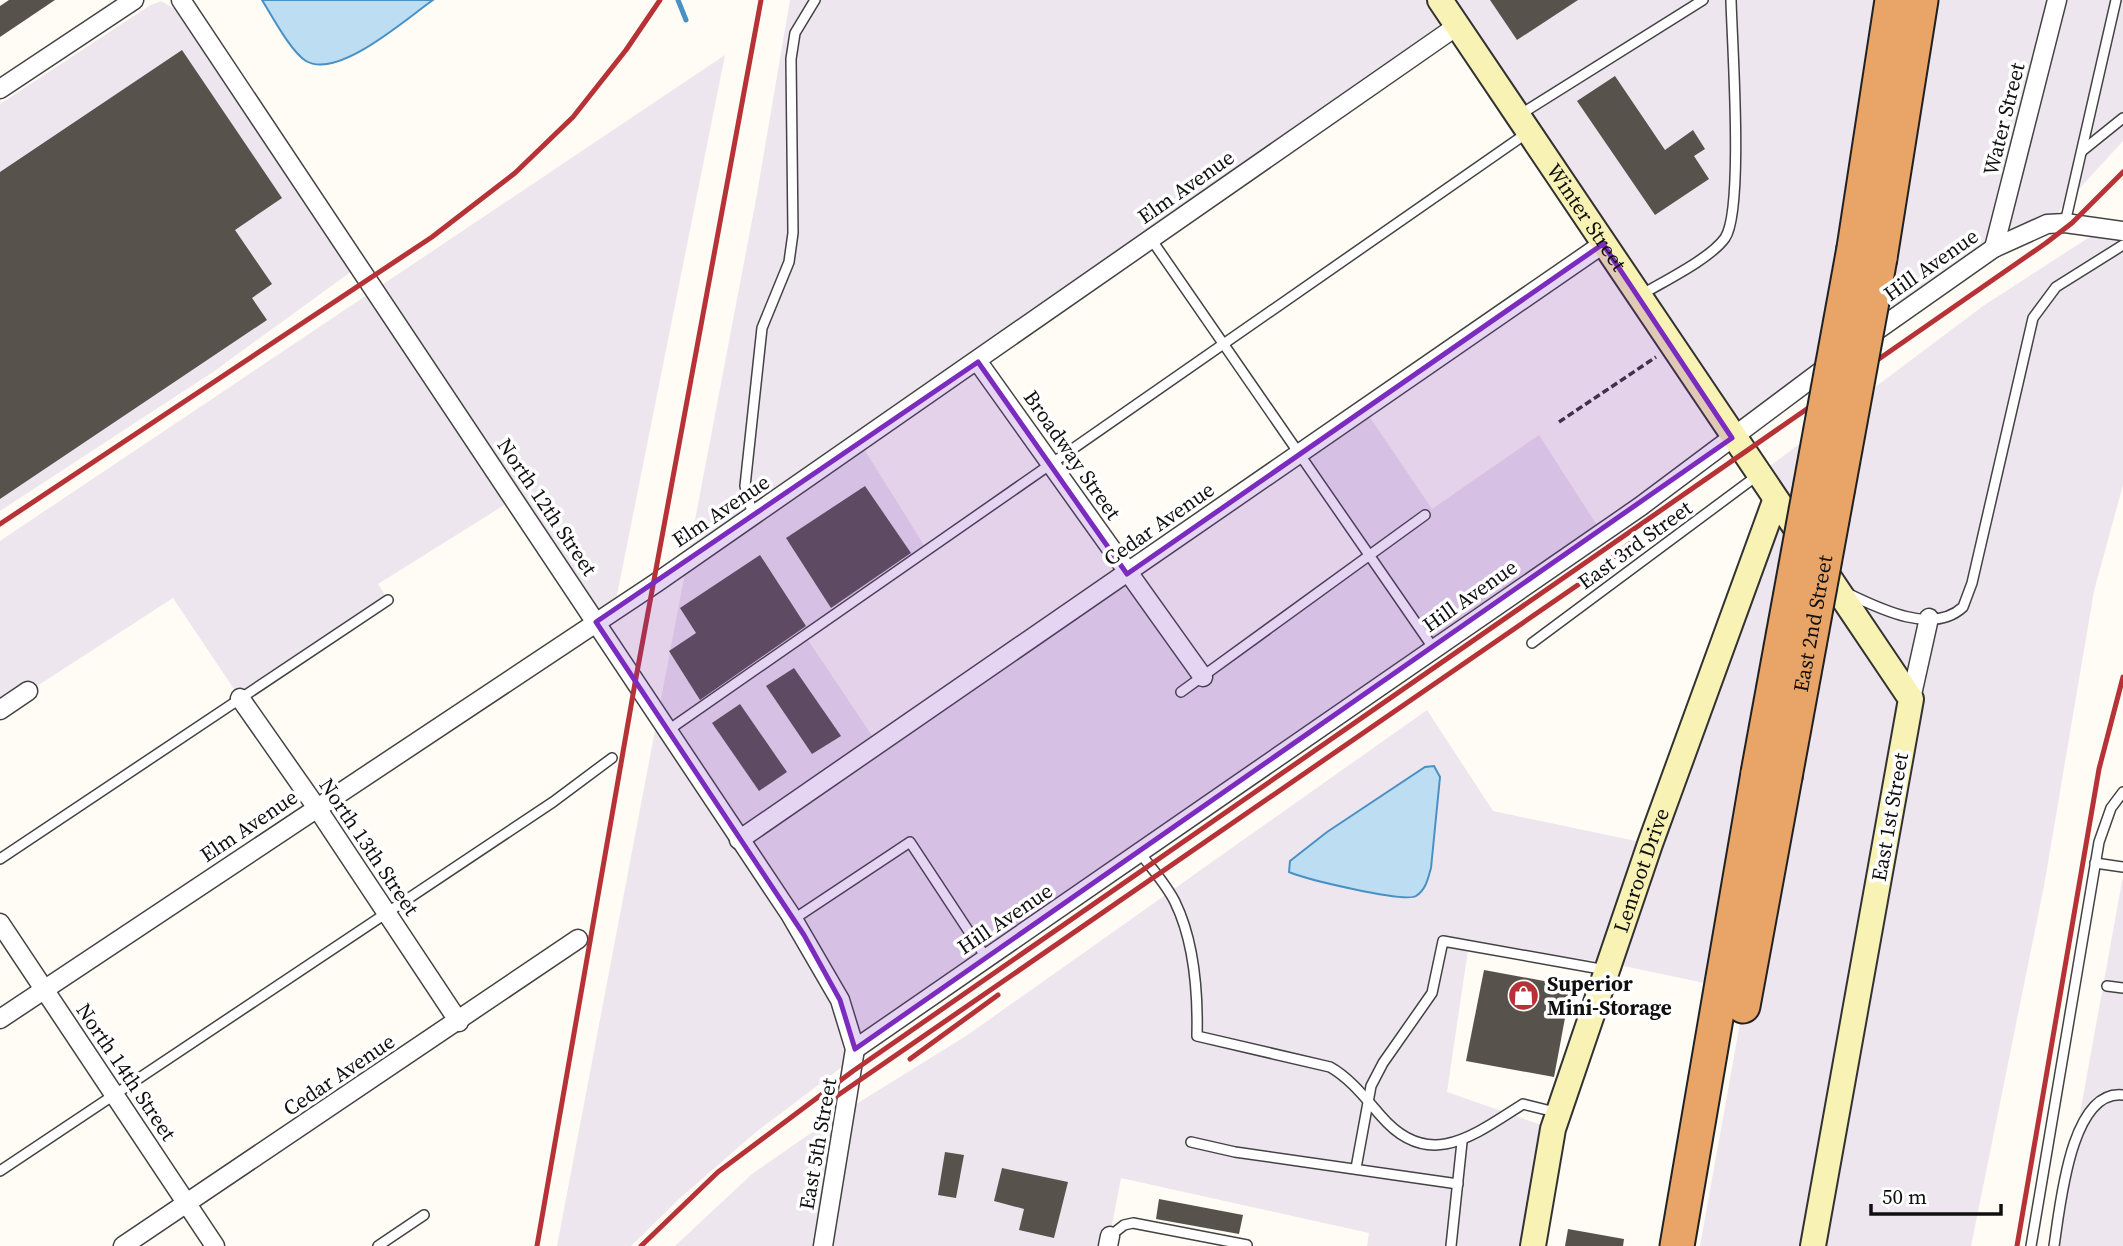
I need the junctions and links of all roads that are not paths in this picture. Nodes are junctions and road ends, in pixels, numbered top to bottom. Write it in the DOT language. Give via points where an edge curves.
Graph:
graph roads {
  1 [pos="134,0"];
  2 [pos="181,0"];
  3 [pos="815,0"];
  4 [pos="1440,0"];
  5 [pos="1703,0"];
  6 [pos="1731,0"];
  7 [pos="1892,0"];
  8 [pos="1921,0"];
  9 [pos="2057,0"];
  10 [pos="2116,0"];
  11 [pos="1457,26"];
  12 [pos="0,89"];
  13 [pos="2123,118"];
  14 [pos="1523,124"];
  15 [pos="2082,151"];
  16 [pos="2065,223"];
  17 [pos="2123,230"];
  18 [pos="1151,239"];
  19 [pos="1603,244"];
  20 [pos="2123,245"];
  21 [pos="1994,248"];
  22 [pos="1867,253"];
  23 [pos="1639,297"];
  24 [pos="1224,344"];
  25 [pos="978,362"];
  26 [pos="1732,438"];
  27 [pos="1300,455"];
  28 [pos="1051,465"];
  29 [pos="1758,475"];
  30 [pos="1775,501"];
  31 [pos="1425,514"];
  32 [pos="753,516"];
  33 [pos="1370,555"];
  34 [pos="1127,574"];
  35 [pos="1835,588"];
  36 [pos="388,600"];
  37 [pos="1929,618"];
  38 [pos="596,622"];
  39 [pos="1532,643"];
  40 [pos="1434,649"];
  41 [pos="1203,677"];
  42 [pos="28,691"];
  43 [pos="1181,692"];
  44 [pos="240,698"];
  45 [pos="1911,699"];
  46 [pos="0,710"];
  47 [pos="667,731"];
  48 [pos="612,758"];
  49 [pos="1771,775"];
  50 [pos="2123,792"];
  51 [pos="317,808"];
  52 [pos="740,840"];
  53 [pos="1140,853"];
  54 [pos="0,859"];
  55 [pos="2095,863"];
  56 [pos="2123,867"];
  57 [pos="387,913"];
  58 [pos="794,919"];
  59 [pos="0,923"];
  60 [pos="578,939"];
  61 [pos="987,958"];
  62 [pos="1607,970"];
  63 [pos="2108,986"];
  64 [pos="2123,988"];
  65 [pos="44,990"];
  66 [pos="0,1019"];
  67 [pos="459,1022"];
  68 [pos="855,1049"];
  69 [pos="114,1095"];
  70 [pos="2123,1095"];
  71 [pos="1367,1100"];
  72 [pos="1559,1113"];
  73 [pos="1191,1142"];
  74 [pos="1462,1142"];
  75 [pos="1356,1168"];
  76 [pos="0,1171"];
  77 [pos="1458,1184"];
  78 [pos="187,1205"];
  79 [pos="424,1215"];
  80 [pos="1109,1241"];
  81 [pos="1247,1245"];
  82 [pos="123,1246"];
  83 [pos="215,1246"];
  84 [pos="378,1246"];
  85 [pos="823,1246"];
  86 [pos="1451,1246"];
  87 [pos="1533,1246"];
  88 [pos="1677,1246"];
  89 [pos="1700,1246"];
  90 [pos="1813,1246"];
  91 [pos="2031,1246"];
  92 [pos="2054,1246"];
  1 -- 12 [label="street"];
  2 -- 38 [label="street, North 12th Street"];
  3 -- 32 [label="lane" via="792,45 792,247 762,328 746,486"];
  4 -- 11 [label="street, Winter Street"];
  5 -- 14 [label="lane"];
  6 -- 23 [label="lane" via="1735,188 1730,229 1708,253"];
  7 -- 22 [label="highway, East 2nd Street"];
  8 -- 22 [label="highway, East 2nd Street"];
  9 -- 21 [label="street, Water Street"];
  10 -- 15 [label="lane"];
  11 -- 14 [label="street, Winter Street"];
  11 -- 18 [label="street, Elm Avenue"];
  13 -- 15 [label="lane"];
  14 -- 19 [label="street, Winter Street"];
  14 -- 24 [label="lane"];
  15 -- 16 [label="lane"];
  16 -- 17 [label="street, Hill Avenue"];
  16 -- 21 [label="street, Hill Avenue" via="2047,224"];
  18 -- 24 [label="lane"];
  18 -- 25 [label="street, Elm Avenue"];
  19 -- 23 [label="street, Winter Street"];
  19 -- 27 [label="street, Cedar Avenue"];
  20 -- 37 [label="lane" via="2067,278 2037,308 1967,600 1951,616"];
  21 -- 26 [label="street, Hill Avenue"];
  22 -- 49 [label="highway, East 2nd Street, bridge"];
  23 -- 26 [label="street, Winter Street"];
  24 -- 27 [label="lane"];
  24 -- 28 [label="lane"];
  25 -- 28 [label="street, Broadway Street"];
  25 -- 32 [label="street, Elm Avenue"];
  26 -- 29 [label="street"];
  26 -- 40 [label="street, Hill Avenue"];
  27 -- 33 [label="lane"];
  27 -- 34 [label="street, Cedar Avenue"];
  28 -- 34 [label="street, Broadway Street"];
  28 -- 47 [label="lane"];
  29 -- 30 [label="street"];
  29 -- 39 [label="lane, East 3rd Street"];
  30 -- 35 [label="street"];
  30 -- 62 [label="street, Lenroot Drive"];
  31 -- 33 [label="lane"];
  32 -- 38 [label="street, Elm Avenue"];
  33 -- 40 [label="lane"];
  33 -- 41 [label="lane"];
  34 -- 41 [label="street, Broadway Street"];
  34 -- 52 [label="street, Cedar Avenue"];
  35 -- 37 [label="lane" via="1890,612"];
  35 -- 45 [label="street"];
  36 -- 44 [label="lane"];
  37 -- 45 [label="street"];
  38 -- 47 [label="street, North 12th Street"];
  38 -- 51 [label="street, Elm Avenue"];
  40 -- 53 [label="street, Hill Avenue"];
  41 -- 43 [label="lane"];
  42 -- 46 [label="street"];
  44 -- 51 [label="street, North 13th Street"];
  44 -- 54 [label="lane"];
  45 -- 90 [label="street, East 1st Street"];
  47 -- 52 [label="street, North 12th Street"];
  48 -- 57 [label="lane"];
  49 -- 88 [label="highway, East 2nd Street"];
  49 -- 89 [label="highway, East 2nd Street"];
  50 -- 55 [label="lane" via="2105,821"];
  51 -- 57 [label="street, North 13th Street"];
  51 -- 65 [label="street, Elm Avenue"];
  52 -- 58 [label="street, North 12th Street"];
  53 -- 61 [label="street, Hill Avenue"];
  53 -- 71 [label="lane" via="1179,912 1195,985 1197,1036 1323,1064 1338,1071"];
  55 -- 56 [label="lane"];
  55 -- 91 [label="lane"];
  57 -- 67 [label="street, North 13th Street"];
  57 -- 69 [label="lane"];
  58 -- 61 [label="lane" via="910,842"];
  58 -- 68 [label="street, North 12th Street" via="840,1000"];
  59 -- 65 [label="street, North 14th Street"];
  60 -- 67 [label="street, Cedar Avenue"];
  61 -- 68 [label="street, Hill Avenue"];
  62 -- 71 [label="lane" via="1443,941 1432,993 1375,1075"];
  62 -- 72 [label="street, Lenroot Drive"];
  63 -- 64 [label="lane"];
  65 -- 66 [label="street, Elm Avenue"];
  65 -- 69 [label="street, North 14th Street"];
  67 -- 78 [label="street, Cedar Avenue"];
  68 -- 85 [label="street, East 5th Street"];
  69 -- 76 [label="lane"];
  69 -- 78 [label="street, North 14th Street"];
  70 -- 92 [label="lane" via="2100,1100 2083,1120"];
  71 -- 74 [label="lane" via="1406,1139 1424,1144"];
  71 -- 75 [label="lane"];
  72 -- 74 [label="lane" via="1523,1104"];
  72 -- 87 [label="street, Lenroot Drive"];
  73 -- 75 [label="lane"];
  74 -- 77 [label="lane"];
  75 -- 77 [label="lane"];
  77 -- 86 [label="lane"];
  78 -- 82 [label="street, Cedar Avenue"];
  78 -- 83 [label="street, North 14th Street"];
  79 -- 84 [label="lane"];
  80 -- 81 [label="lane" via="1124,1224 1133,1223"];
}
